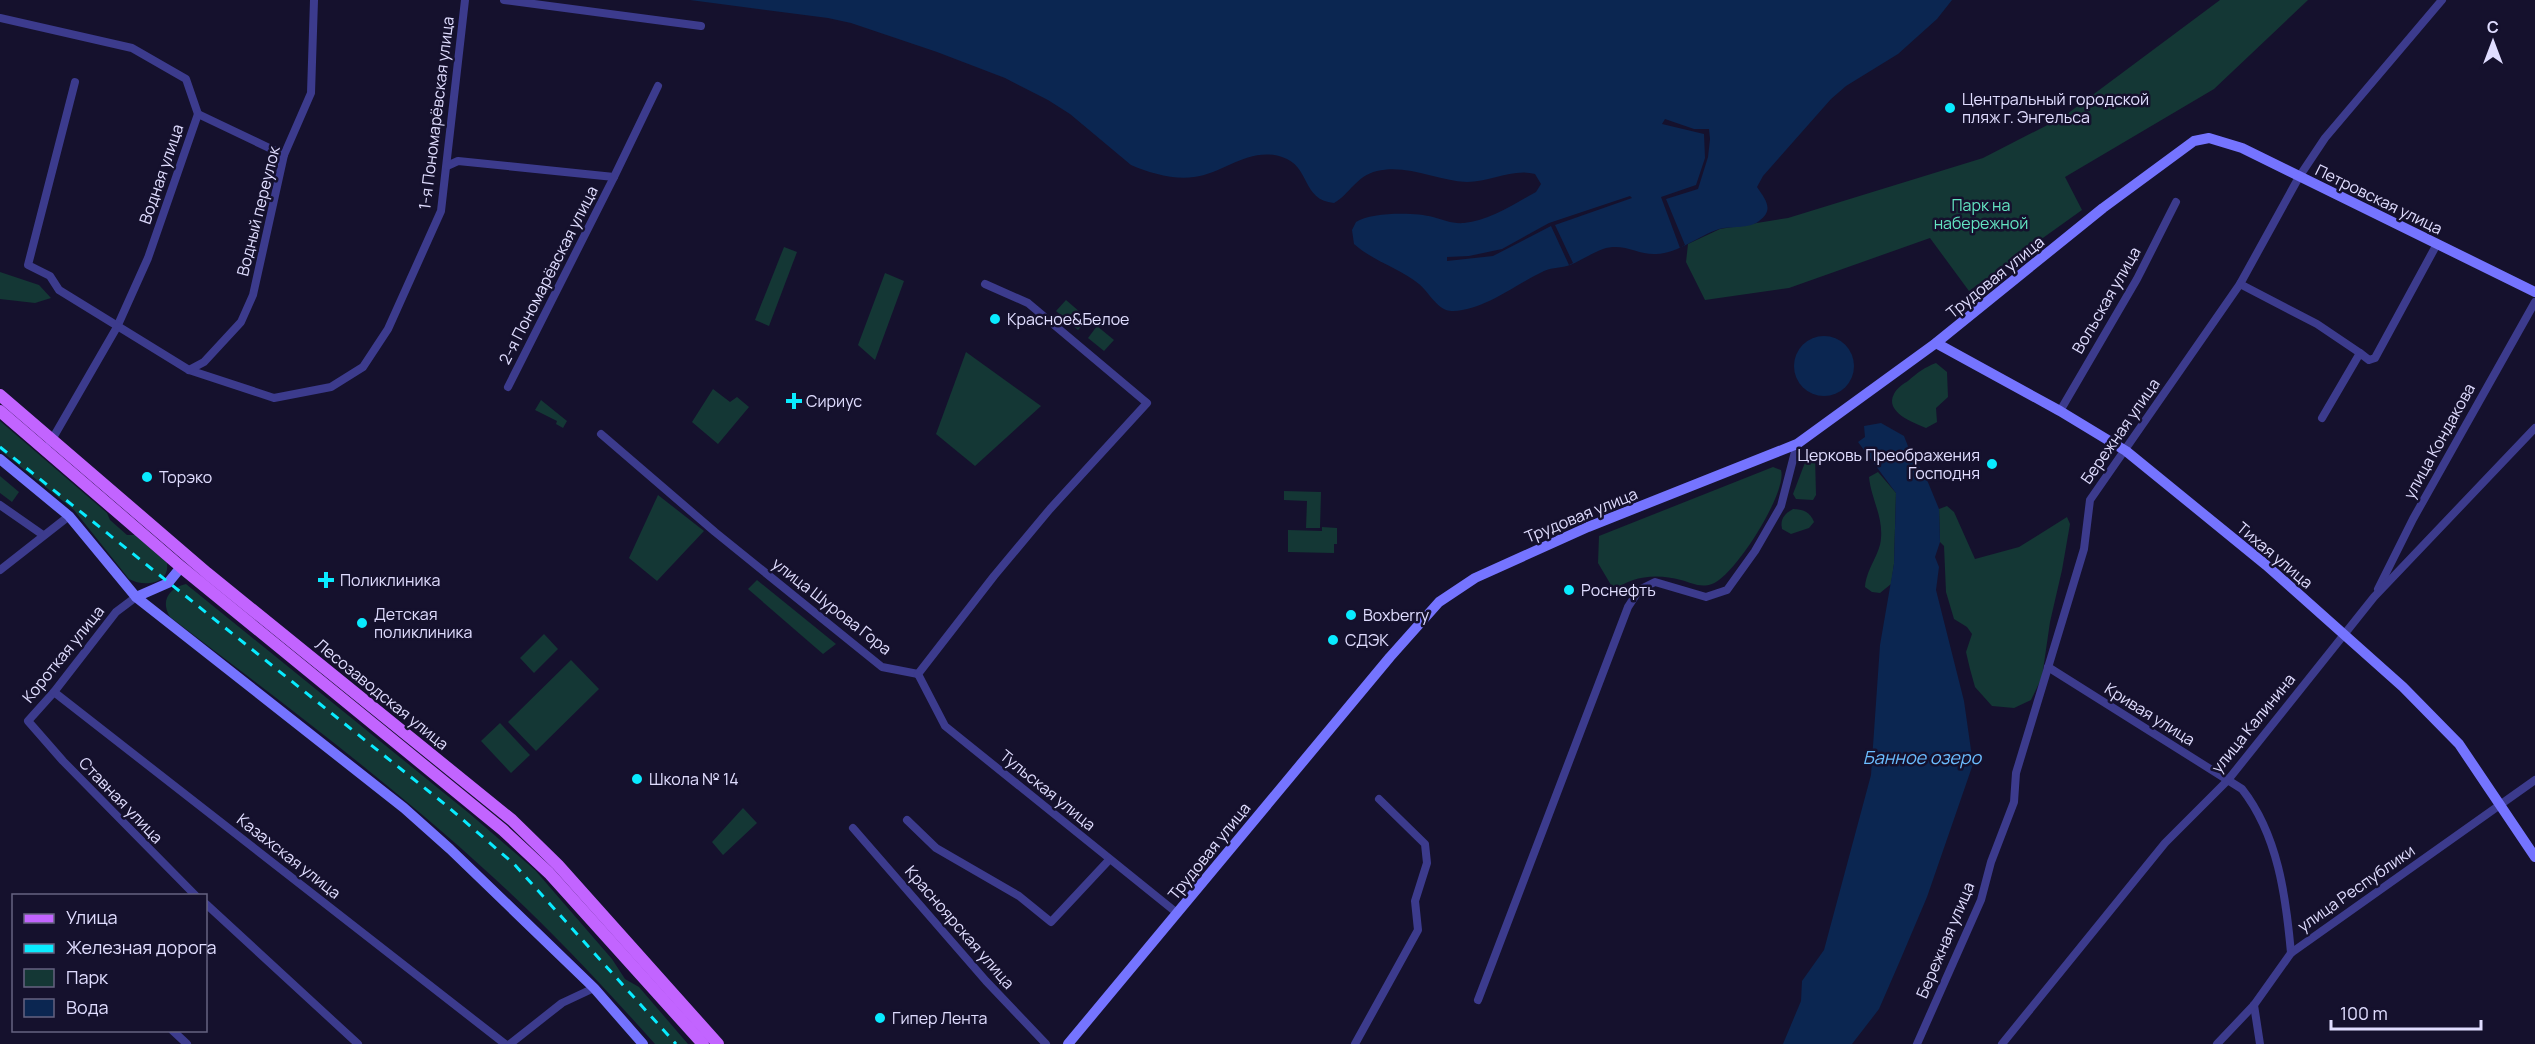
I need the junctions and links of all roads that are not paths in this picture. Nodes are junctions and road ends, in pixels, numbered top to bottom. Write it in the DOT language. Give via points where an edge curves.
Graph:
graph roads {
  1 [pos="314,0"];
  2 [pos="465,0"];
  3 [pos="504,0"];
  4 [pos="2442,0"];
  5 [pos="0,18"];
  6 [pos="701,26"];
  7 [pos="75,82"];
  8 [pos="658,86"];
  9 [pos="198,114"];
  10 [pos="2209,138"];
  11 [pos="284,155"];
  12 [pos="447,166"];
  13 [pos="614,177"];
  14 [pos="2300,177"];
  15 [pos="2176,202"];
  16 [pos="2437,244"];
  17 [pos="985,284"];
  18 [pos="2240,284"];
  19 [pos="2535,292"];
  20 [pos="2535,302"];
  21 [pos="117,327"];
  22 [pos="1936,343"];
  23 [pos="2360,353"];
  24 [pos="189,370"];
  25 [pos="508,387"];
  26 [pos="0,395"];
  27 [pos="0,411"];
  28 [pos="2060,411"];
  29 [pos="2322,418"];
  30 [pos="2535,428"];
  31 [pos="601,434"];
  32 [pos="1797,444"];
  33 [pos="49,445"];
  34 [pos="2126,451"];
  35 [pos="0,459"];
  36 [pos="0,504"];
  37 [pos="69,516"];
  38 [pos="43,535"];
  39 [pos="181,567"];
  40 [pos="0,570"];
  41 [pos="136,597"];
  42 [pos="2374,597"];
  43 [pos="2345,633"];
  44 [pos="2048,667"];
  45 [pos="918,674"];
  46 [pos="54,692"];
  47 [pos="28,721"];
  48 [pos="2228,780"];
  49 [pos="2535,780"];
  50 [pos="1379,799"];
  51 [pos="2501,804"];
  52 [pos="907,820"];
  53 [pos="854,828"];
  54 [pos="2535,857"];
  55 [pos="1109,860"];
  56 [pos="194,894"];
  57 [pos="207,905"];
  58 [pos="1177,913"];
  59 [pos="2290,954"];
  60 [pos="594,988"];
  61 [pos="1478,1000"];
  62 [pos="2254,1005"];
  63 [pos="174,1032"];
  64 [pos="187,1044"];
  65 [pos="358,1044"];
  66 [pos="505,1044"];
  67 [pos="510,1044"];
  68 [pos="643,1044"];
  69 [pos="703,1044"];
  70 [pos="718,1044"];
  71 [pos="1046,1044"];
  72 [pos="1068,1044"];
  73 [pos="1355,1044"];
  74 [pos="1917,1044"];
  75 [pos="2002,1044"];
  76 [pos="2217,1044"];
  77 [pos="2260,1044"];
  1 -- 11 [label="street, Водный переулок" via="311,93"];
  2 -- 12 [label="street, 1-я Пономарёвская улица"];
  3 -- 6 [label="street"];
  4 -- 14 [label="street, Бережная улица" via="2325,138"];
  5 -- 9 [label="street, Водная улица" via="132,48 186,79"];
  7 -- 21 [label="street" via="28,265 50,276 59,290"];
  8 -- 13 [label="street, 2-я Пономарёвская улица"];
  9 -- 11 [label="street"];
  9 -- 21 [label="street, Водная улица" via="148,258"];
  10 -- 14 [label="main road, Петровская улица" via="2242,148"];
  10 -- 22 [label="main road, Трудовая улица" via="2194,141 2113,201"];
  11 -- 24 [label="street, Водный переулок" via="253,295 241,322 204,362"];
  12 -- 13 [label="street, 2-я Пономарёвская улица" via="458,161"];
  12 -- 24 [label="street, 1-я Пономарёвская улица" via="441,211 388,329 363,367 331,387 274,398"];
  13 -- 25 [label="street, 2-я Пономарёвская улица"];
  14 -- 16 [label="main road, Петровская улица"];
  14 -- 18 [label="street, Бережная улица"];
  15 -- 28 [label="street, Вольская улица" via="2137,279"];
  16 -- 19 [label="main road, Петровская улица"];
  16 -- 23 [label="street" via="2375,358 2368,360"];
  17 -- 45 [label="street" via="1028,303 1147,403 1050,509"];
  18 -- 23 [label="street" via="2317,324"];
  18 -- 34 [label="street, Бережная улица"];
  20 -- 42 [label="street, улица Кондакова" via="2413,519"];
  21 -- 24 [label="street"];
  21 -- 33 [label="street, Водная улица"];
  22 -- 28 [label="main road, Тихая улица"];
  22 -- 32 [label="main road, Трудовая улица"];
  23 -- 29 [label="street"];
  26 -- 33 [label="main road, Лесозаводская улица"];
  27 -- 33 [label="main road, Лесозаводская улица"];
  28 -- 34 [label="main road, Тихая улица"];
  30 -- 42 [label="street, улица Калинина"];
  31 -- 45 [label="street, улица Шурова Гора" via="882,667"];
  32 -- 58 [label="main road, Трудовая улица" via="1531,551 1475,578 1439,602"];
  32 -- 61 [label="street" via="1781,506 1727,590 1706,597 1655,582 1639,590 1628,607"];
  33 -- 39 [label="main road, Лесозаводская улица"];
  33 -- 70 [label="main road, Лесозаводская улица" via="512,820 558,864"];
  34 -- 43 [label="main road, Тихая улица"];
  34 -- 44 [label="street, Бережная улица" via="2090,500 2084,549"];
  35 -- 37 [label="main road"];
  36 -- 38 [label="street"];
  37 -- 38 [label="street"];
  37 -- 41 [label="main road"];
  38 -- 40 [label="street"];
  39 -- 41 [label="main road, Короткая улица" via="168,583"];
  39 -- 69 [label="main road, Лесозаводская улица" via="503,830 549,873"];
  41 -- 46 [label="street, Короткая улица" via="116,612"];
  41 -- 60 [label="main road" via="404,808"];
  42 -- 43 [label="street, улица Калинина"];
  43 -- 48 [label="street, улица Калинина"];
  43 -- 51 [label="main road, Тихая улица" via="2459,744"];
  44 -- 48 [label="street, Кривая улица"];
  44 -- 74 [label="street, Бережная улица" via="2016,773 2014,802 1981,900"];
  45 -- 55 [label="street, Тульская улица" via="945,726"];
  46 -- 47 [label="street, Короткая улица"];
  46 -- 66 [label="street, Казахская улица"];
  47 -- 56 [label="street, Ставная улица"];
  48 -- 59 [label="street, Кривая улица" via="2251,800 2275,852"];
  48 -- 75 [label="street, улица Калинина" via="2165,843"];
  49 -- 51 [label="street, улица Республики"];
  50 -- 73 [label="street" via="1425,844 1427,863 1415,901 1418,930"];
  51 -- 54 [label="main road, Тихая улица"];
  51 -- 59 [label="street, улица Республики"];
  52 -- 55 [label="street" via="936,848 1019,896 1051,922"];
  53 -- 71 [label="street, Красноярская улица"];
  55 -- 58 [label="street, Тульская улица"];
  57 -- 65 [label="street"];
  58 -- 72 [label="main road, Трудовая улица"];
  59 -- 62 [label="street, улица Республики"];
  60 -- 67 [label="street" via="562,1003"];
  60 -- 68 [label="main road"];
  62 -- 76 [label="street, улица Республики"];
  62 -- 77 [label="street"];
  63 -- 64 [label="street"];
}
